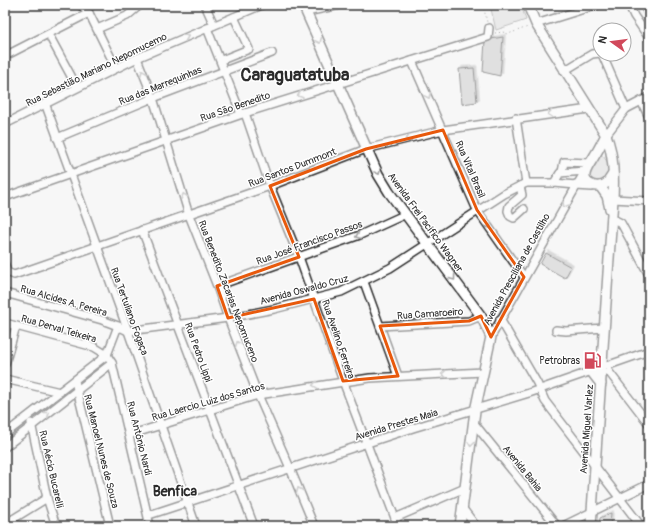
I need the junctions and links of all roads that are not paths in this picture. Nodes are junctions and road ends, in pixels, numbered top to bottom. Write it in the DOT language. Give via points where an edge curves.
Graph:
graph roads {
  1 [pos="80,5"];
  2 [pos="140,5"];
  3 [pos="205,5"];
  4 [pos="262,5"];
  5 [pos="340,5"];
  6 [pos="528,5"];
  7 [pos="597,5"];
  8 [pos="630,5"];
  9 [pos="305,9"];
  10 [pos="89,13"];
  11 [pos="234,17"];
  12 [pos="536,24"];
  13 [pos="211,27"];
  14 [pos="489,28"];
  15 [pos="97,29"];
  16 [pos="649,38"];
  17 [pos="50,39"];
  18 [pos="272,53"];
  19 [pos="592,54"];
  20 [pos="5,56"];
  21 [pos="137,58"];
  22 [pos="224,59"];
  23 [pos="412,61"];
  24 [pos="605,62"];
  25 [pos="116,68"];
  26 [pos="224,70"];
  27 [pos="564,71"];
  28 [pos="337,83"];
  29 [pos="76,87"];
  30 [pos="649,97"];
  31 [pos="153,98"];
  32 [pos="640,101"];
  33 [pos="45,103"];
  34 [pos="589,109"];
  35 [pos="626,109"];
  36 [pos="243,113"];
  37 [pos="649,117"];
  38 [pos="516,118"];
  39 [pos="5,124"];
  40 [pos="444,130"];
  41 [pos="57,138"];
  42 [pos="607,139"];
  43 [pos="167,140"];
  44 [pos="366,149"];
  45 [pos="588,165"];
  46 [pos="613,169"];
  47 [pos="70,175"];
  48 [pos="554,183"];
  49 [pos="523,184"];
  50 [pos="576,185"];
  51 [pos="270,186"];
  52 [pos="596,186"];
  53 [pos="5,197"];
  54 [pos="613,199"];
  55 [pos="649,201"];
  56 [pos="524,209"];
  57 [pos="478,210"];
  58 [pos="406,214"];
  59 [pos="189,215"];
  60 [pos="611,216"];
  61 [pos="142,230"];
  62 [pos="428,244"];
  63 [pos="96,246"];
  64 [pos="300,257"];
  65 [pos="5,265"];
  66 [pos="649,275"];
  67 [pos="524,277"];
  68 [pos="364,282"];
  69 [pos="217,286"];
  70 [pos="5,293"];
  71 [pos="314,299"];
  72 [pos="481,316"];
  73 [pos="228,318"];
  74 [pos="500,319"];
  75 [pos="5,323"];
  76 [pos="178,325"];
  77 [pos="16,326"];
  78 [pos="118,326"];
  79 [pos="380,326"];
  80 [pos="603,328"];
  81 [pos="556,330"];
  82 [pos="128,331"];
  83 [pos="491,337"];
  84 [pos="649,351"];
  85 [pos="107,355"];
  86 [pos="649,356"];
  87 [pos="5,364"];
  88 [pos="112,364"];
  89 [pos="606,369"];
  90 [pos="591,371"];
  91 [pos="483,372"];
  92 [pos="398,376"];
  93 [pos="5,379"];
  94 [pos="75,381"];
  95 [pos="343,381"];
  96 [pos="601,383"];
  97 [pos="540,389"];
  98 [pos="60,392"];
  99 [pos="76,392"];
  100 [pos="258,395"];
  101 [pos="209,409"];
  102 [pos="475,411"];
  103 [pos="29,416"];
  104 [pos="474,422"];
  105 [pos="649,424"];
  106 [pos="159,425"];
  107 [pos="32,426"];
  108 [pos="6,433"];
  109 [pos="129,435"];
  110 [pos="366,443"];
  111 [pos="5,447"];
  112 [pos="596,447"];
  113 [pos="586,454"];
  114 [pos="595,465"];
  115 [pos="290,468"];
  116 [pos="649,484"];
  117 [pos="237,486"];
  118 [pos="465,488"];
  119 [pos="47,498"];
  120 [pos="620,498"];
  121 [pos="186,502"];
  122 [pos="463,509"];
  123 [pos="592,511"];
  124 [pos="149,515"];
  125 [pos="395,518"];
  126 [pos="5,524"];
  127 [pos="56,526"];
  128 [pos="110,526"];
  129 [pos="150,526"];
  130 [pos="196,526"];
  131 [pos="254,526"];
  132 [pos="314,526"];
  133 [pos="398,526"];
  134 [pos="460,526"];
  135 [pos="476,526"];
  136 [pos="557,526"];
  137 [pos="562,526"];
  138 [pos="591,526"];
  139 [pos="641,526"];
  1 -- 10 [label="street"];
  2 -- 15 [label="street" via="127,16"];
  3 -- 13 [label="street, Rua Avelino Ferreira"];
  4 -- 11 [label="street, Rua Sebastião Mariano Nepomucemo"];
  5 -- 9 [label="street"];
  6 -- 12 [label="main road"];
  7 -- 12 [label="street"];
  8 -- 16 [label="street" via="634,16"];
  9 -- 28 [label="main road, Avenida Frei Pacifico Wagner, one-way"];
  10 -- 15 [label="street"];
  10 -- 20 [label="street"];
  11 -- 13 [label="street, Rua Sebastião Mariano Nepomucemo"];
  11 -- 22 [label="street" via="249,49"];
  12 -- 27 [label="main road"];
  21 -- 13 [label="street, Rua Sebastião Mariano Nepomucemo, one-way"];
  13 -- 26 [label="street, Rua Avelino Ferreira"];
  14 -- 23 [label="street, Rua São Benedito" via="488,37"];
  15 -- 25 [label="street"];
  17 -- 29 [label="street"];
  18 -- 26 [label="street, Rua das Marrequinhas"];
  19 -- 27 [label="street"];
  21 -- 25 [label="street, Rua Sebastião Mariano Nepomucemo"];
  31 -- 21 [label="street, Rua Benedito Zacarias Nepomuceno, one-way"];
  23 -- 28 [label="street, Rua São Benedito"];
  23 -- 40 [label="street, Rua Vital Brasil, one-way"];
  24 -- 35 [label="street"];
  25 -- 29 [label="street, Rua Sebastião Mariano Nepomucemo"];
  26 -- 31 [label="street, Rua das Marrequinhas"];
  26 -- 36 [label="street, Rua Avelino Ferreira"];
  27 -- 34 [label="main road"];
  28 -- 36 [label="street, Rua São Benedito, one-way"];
  28 -- 44 [label="main road, Avenida Frei Pacifico Wagner"];
  29 -- 33 [label="street, Rua Sebastião Mariano Nepomucemo"];
  30 -- 32 [label="street"];
  31 -- 41 [label="street, Rua das Marrequinhas"];
  31 -- 43 [label="street, Rua Benedito Zacarias Nepomuceno"];
  32 -- 35 [label="street"];
  32 -- 37 [label="street"];
  33 -- 39 [label="street, Rua Sebastião Mariano Nepomucemo"];
  33 -- 41 [label="street, Rua Tertuliano Fogaça"];
  34 -- 38 [label="street, Rua Santos Dummont, one-way"];
  34 -- 42 [label="main road"];
  35 -- 42 [label="street"];
  36 -- 43 [label="street, Rua São Benedito"];
  36 -- 51 [label="street, Rua Avelino Ferreira"];
  38 -- 40 [label="street, Rua Santos Dummont"];
  38 -- 49 [label="street"];
  40 -- 44 [label="street, Rua Santos Dummont, one-way"];
  40 -- 57 [label="street, Rua Vital Brasil"];
  41 -- 47 [label="street, Rua Tertuliano Fogaça"];
  42 -- 45 [label="main road"];
  42 -- 46 [label="main road, Avenida Miguel Varlez"];
  43 -- 47 [label="street, Rua São Benedito"];
  59 -- 43 [label="street, Rua Benedito Zacarias Nepomuceno, one-way"];
  44 -- 51 [label="street, Rua Santos Dummont"];
  44 -- 58 [label="main road, Avenida Frei Pacifico Wagner, one-way" via="382,180"];
  45 -- 46 [label="main road" via="599,154 604,155"];
  45 -- 48 [label="street" via="564,162 562,172 558,174"];
  45 -- 50 [label="street, Avenida Presciliana de Castilho"];
  45 -- 52 [label="main road" via="588,181"];
  46 -- 52 [label="main road" via="608,183"];
  46 -- 54 [label="main road, Avenida Miguel Varlez"];
  47 -- 53 [label="street, Rua São Benedito"];
  47 -- 63 [label="street, Rua Tertuliano Fogaça"];
  48 -- 49 [label="street, Avenida Oswaldo Cruz"];
  48 -- 50 [label="street, Avenida Oswaldo Cruz"];
  49 -- 56 [label="street" via="522,195 509,206 508,211 514,218"];
  49 -- 57 [label="street, Avenida Oswaldo Cruz"];
  50 -- 52 [label="main road"];
  50 -- 67 [label="street, Avenida Presciliana de Castilho, one-way"];
  51 -- 59 [label="street, Rua Santos Dummont"];
  51 -- 64 [label="street, Rua Avelino Ferreira"];
  52 -- 60 [label="main road" via="606,196"];
  54 -- 55 [label="street"];
  54 -- 60 [label="main road, Avenida Miguel Varlez"];
  57 -- 62 [label="street, Avenida Oswaldo Cruz"];
  57 -- 67 [label="street, Rua Vital Brasil, one-way"];
  58 -- 62 [label="main road, Avenida Frei Pacifico Wagner"];
  58 -- 64 [label="street, Rua José Francisco Passos, one-way" via="360,235"];
  59 -- 61 [label="street, Rua Santos Dummont"];
  59 -- 69 [label="street, Rua Benedito Zacarias Nepomuceno"];
  60 -- 66 [label="street" via="621,223"];
  60 -- 80 [label="main road, Avenida Miguel Varlez"];
  61 -- 63 [label="street, Rua Santos Dummont"];
  61 -- 76 [label="street, Rua Pedro Lippi"];
  62 -- 68 [label="street, Avenida Oswaldo Cruz"];
  62 -- 72 [label="main road, Avenida Frei Pacifico Wagner, one-way"];
  63 -- 65 [label="street, Rua Santos Dummont" via="11,275"];
  63 -- 82 [label="street, Rua Tertuliano Fogaça"];
  64 -- 69 [label="street, Rua José Francisco Passos"];
  64 -- 71 [label="street, Rua Avelino Ferreira"];
  67 -- 74 [label="street, Avenida Presciliana de Castilho"];
  68 -- 71 [label="street, Avenida Oswaldo Cruz" via="341,292"];
  68 -- 79 [label="street"];
  69 -- 73 [label="street, Rua Benedito Zacarias Nepomuceno"];
  70 -- 78 [label="street, Rua Alcides A. Pereira"];
  71 -- 73 [label="street, Avenida Oswaldo Cruz"];
  71 -- 95 [label="street, Rua Avelino Ferreira"];
  72 -- 79 [label="street, Rua Camaroeiro" via="469,320"];
  72 -- 83 [label="main road, Avenida Frei Pacifico Wagner"];
  73 -- 76 [label="street, Avenida Oswaldo Cruz"];
  100 -- 73 [label="street, Rua Benedito Zacarias Nepomuceno, one-way"];
  74 -- 83 [label="street, Avenida Presciliana de Castilho"];
  74 -- 97 [label="street"];
  75 -- 77 [label="street, Rua Derval Teixeira"];
  76 -- 82 [label="street, Avenida Oswaldo Cruz"];
  76 -- 101 [label="street, Rua Pedro Lippi"];
  77 -- 85 [label="street, Rua Derval Teixeira" via="94,347"];
  77 -- 87 [label="street"];
  78 -- 82 [label="street, Rua Alcides A. Pereira"];
  78 -- 85 [label="street"];
  79 -- 92 [label="street"];
  80 -- 81 [label="street"];
  80 -- 89 [label="main road, Avenida Miguel Varlez"];
  82 -- 106 [label="street, Rua Tertuliano Fogaça"];
  83 -- 91 [label="main road, Avenida Presciliana de Castilho"];
  84 -- 89 [label="street, Avenida Prestes Maia"];
  85 -- 88 [label="street, Rua Antônio Nardi"];
  85 -- 94 [label="street"];
  86 -- 89 [label="street, Avenida Prestes Maia"];
  88 -- 99 [label="street"];
  88 -- 109 [label="street, Rua Antônio Nardi"];
  89 -- 90 [label="street, Avenida Prestes Maia"];
  89 -- 96 [label="main road, Avenida Miguel Varlez"];
  89 -- 105 [label="street"];
  90 -- 96 [label="main road"];
  90 -- 97 [label="street, Avenida Prestes Maia"];
  91 -- 92 [label="street, Rua Laercio Luiz dos Santos, one-way"];
  91 -- 102 [label="main road, Avenida Presciliana de Castilho"];
  92 -- 95 [label="street, Rua Laercio Luiz dos Santos"];
  93 -- 98 [label="street"];
  94 -- 98 [label="street"];
  94 -- 99 [label="street, Rua Manoel Nunes de Souza"];
  95 -- 100 [label="street, Rua Laercio Luiz dos Santos, one-way"];
  95 -- 110 [label="street, Rua Avelino Ferreira"];
  96 -- 112 [label="main road, Avenida Miguel Varlez"];
  97 -- 102 [label="street, Avenida Prestes Maia"];
  97 -- 113 [label="street" via="545,401"];
  98 -- 103 [label="street"];
  107 -- 99 [label="street, one-way"];
  99 -- 128 [label="street, Rua Manoel Nunes de Souza"];
  100 -- 101 [label="street, Rua Laercio Luiz dos Santos"];
  100 -- 115 [label="street, Rua Benedito Zacarias Nepomuceno"];
  101 -- 106 [label="street, Rua Laercio Luiz dos Santos"];
  101 -- 117 [label="street, Rua Pedro Lippi"];
  102 -- 104 [label="main road, Avenida Presciliana de Castilho"];
  102 -- 110 [label="street, Avenida Prestes Maia"];
  103 -- 107 [label="street, Rua Aécio Bucarelli"];
  103 -- 108 [label="street"];
  104 -- 118 [label="main road, Avenida Presciliana de Castilho, one-way"];
  104 -- 136 [label="street, Avenida Bahia"];
  106 -- 109 [label="street, Rua Laercio Luiz dos Santos"];
  106 -- 121 [label="street, Rua Tertuliano Fogaça"];
  107 -- 111 [label="street"];
  107 -- 119 [label="street, Rua Aécio Bucarelli"];
  109 -- 124 [label="street, Rua Antônio Nardi"];
  110 -- 115 [label="street, Avenida Prestes Maia"];
  110 -- 125 [label="street, Rua Avelino Ferreira"];
  112 -- 113 [label="main road"];
  112 -- 114 [label="main road, Avenida Miguel Varlez"];
  113 -- 114 [label="street"];
  114 -- 120 [label="street"];
  114 -- 123 [label="main road, Avenida Miguel Varlez"];
  115 -- 117 [label="street, Avenida Prestes Maia"];
  132 -- 115 [label="street, Rua Benedito Zacarias Nepomuceno, one-way"];
  116 -- 120 [label="street"];
  117 -- 121 [label="street, Avenida Prestes Maia"];
  117 -- 131 [label="street, Rua Pedro Lippi"];
  118 -- 122 [label="main road, Avenida Presciliana de Castilho"];
  118 -- 125 [label="street"];
  119 -- 126 [label="street"];
  119 -- 127 [label="street, Rua Aécio Bucarelli"];
  120 -- 123 [label="street"];
  120 -- 139 [label="street"];
  121 -- 124 [label="street, Avenida Prestes Maia"];
  121 -- 130 [label="street, Rua Tertuliano Fogaça"];
  122 -- 134 [label="main road, Avenida Presciliana de Castilho"];
  122 -- 135 [label="street"];
  123 -- 137 [label="street"];
  123 -- 138 [label="main road, Avenida Miguel Varlez"];
  124 -- 129 [label="street, Rua Antônio Nardi"];
  125 -- 133 [label="street, Rua Avelino Ferreira"];
}
